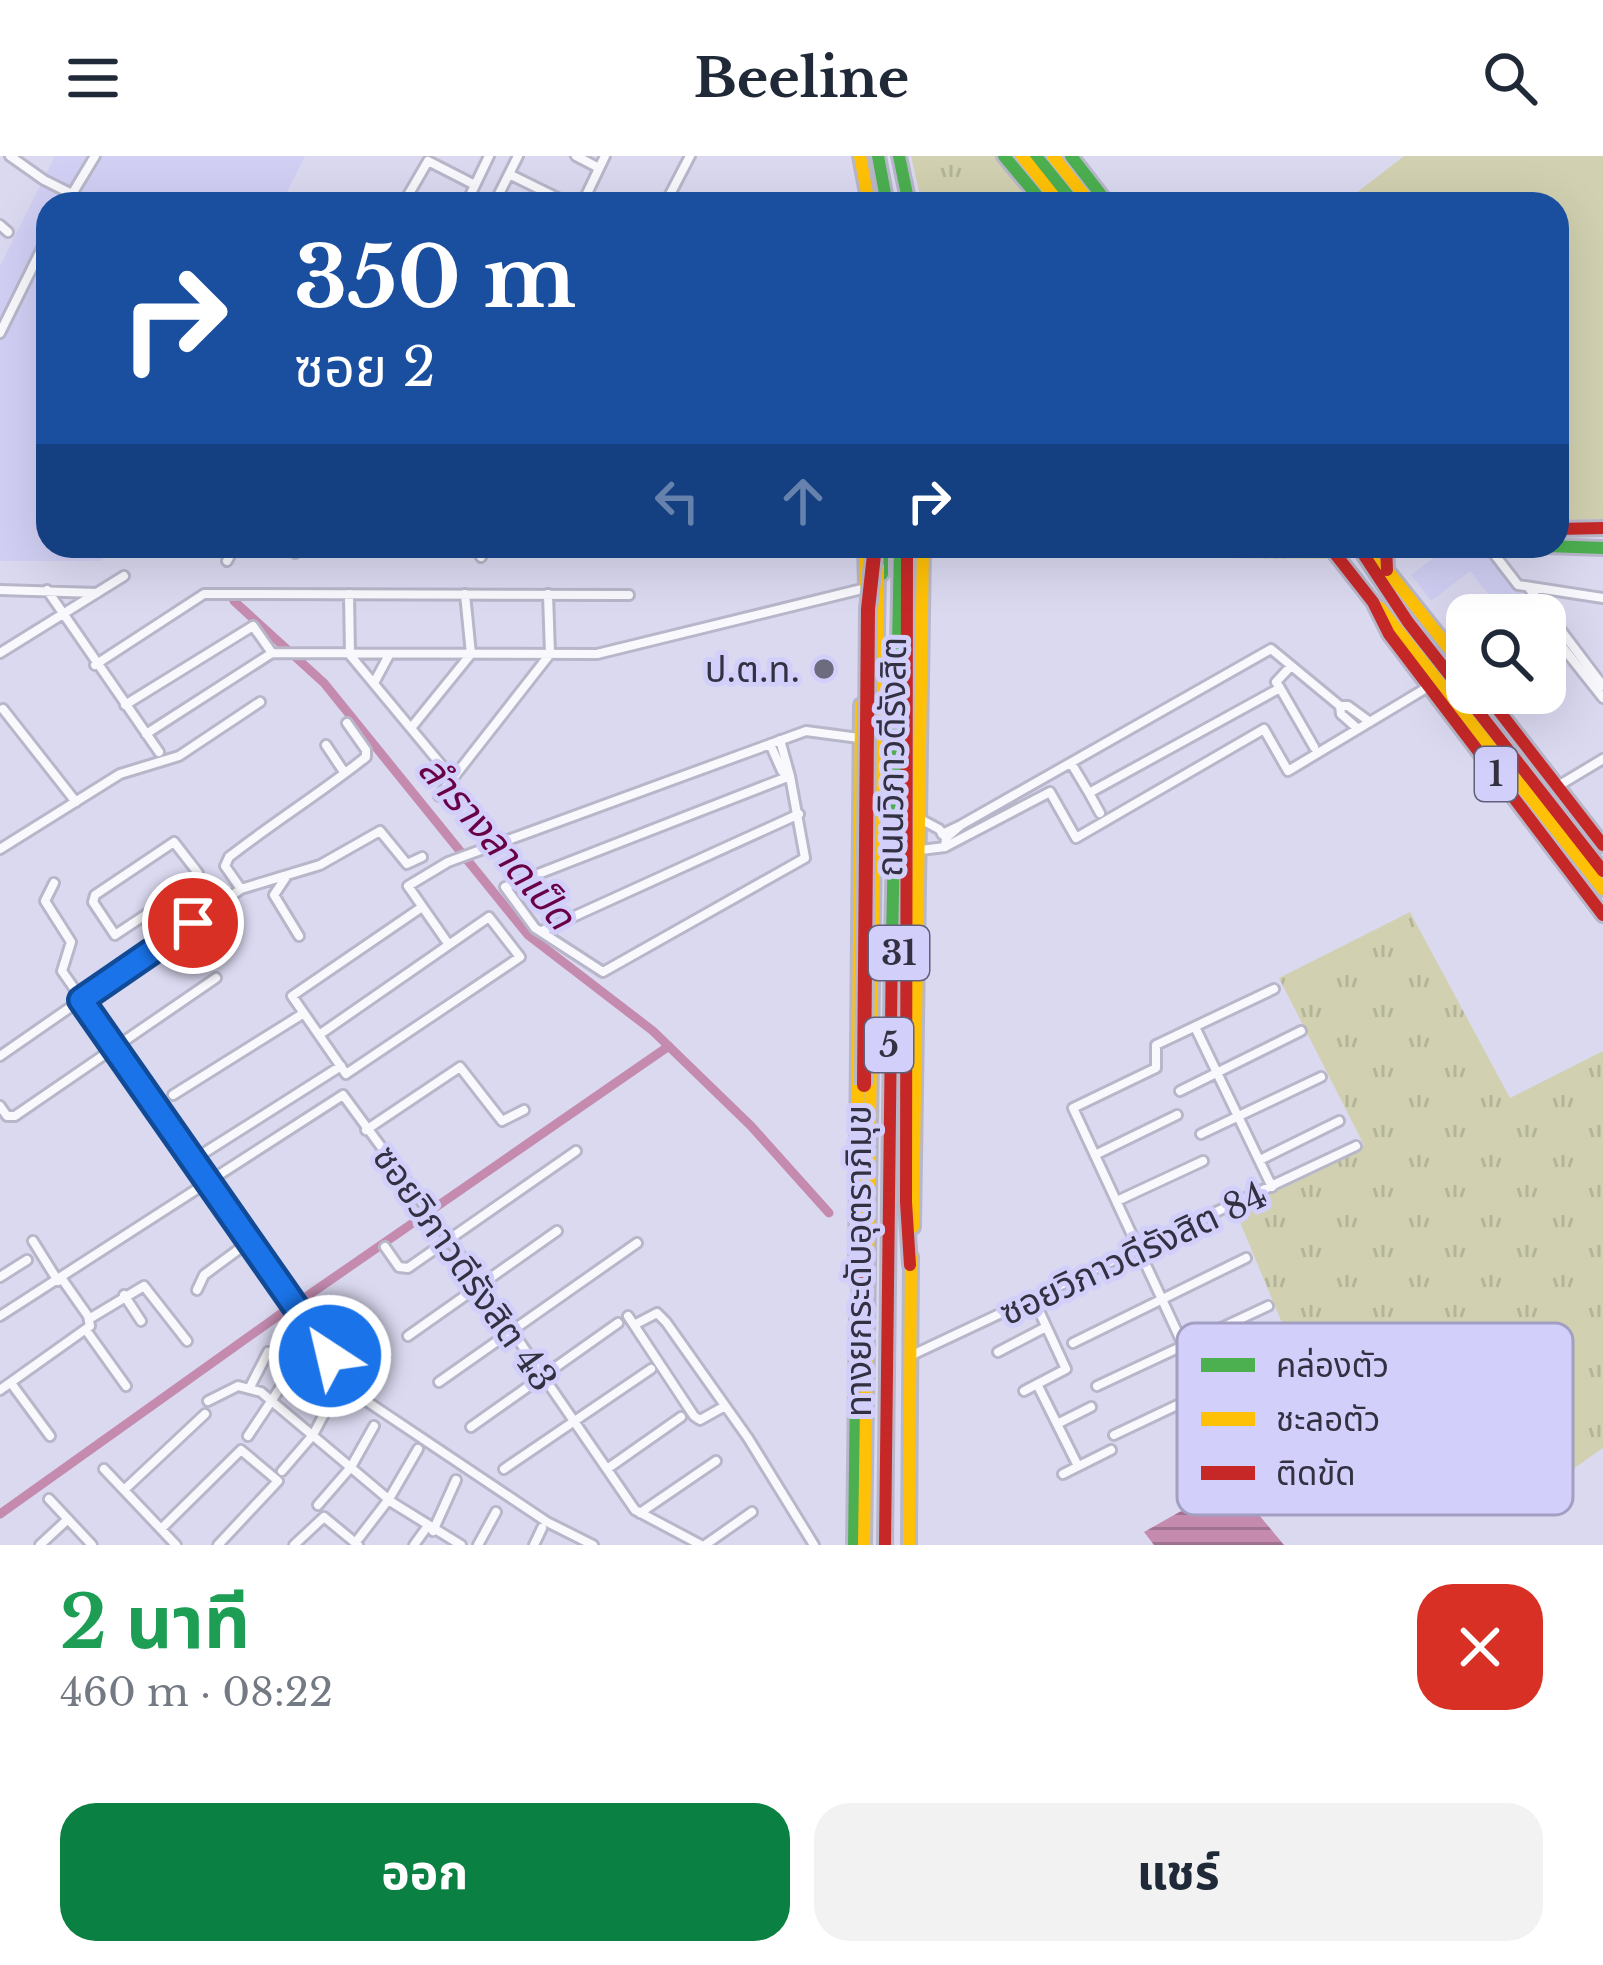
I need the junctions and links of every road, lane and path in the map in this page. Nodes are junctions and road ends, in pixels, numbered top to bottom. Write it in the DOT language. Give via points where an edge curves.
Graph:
graph roads {
  1 [pos="10,156"];
  2 [pos="95,156"];
  3 [pos="489,156"];
  4 [pos="518,156"];
  5 [pos="576,156"];
  6 [pos="605,156"];
  7 [pos="690,156"];
  8 [pos="856,156"];
  9 [pos="882,156"];
  10 [pos="899,156"];
  11 [pos="1004,156"];
  12 [pos="1022,156"];
  13 [pos="1036,156"];
  14 [pos="1053,156"];
  15 [pos="1071,156"];
  16 [pos="599,168"];
  17 [pos="509,174"];
  18 [pos="475,185"];
  19 [pos="68,192"];
  20 [pos="73,192"];
  21 [pos="410,192"];
  22 [pos="472,192"];
  23 [pos="500,192"];
  24 [pos="546,192"];
  25 [pos="587,192"];
  26 [pos="670,192"];
  27 [pos="863,192"];
  28 [pos="889,192"];
  29 [pos="906,192"];
  30 [pos="1034,192"];
  31 [pos="1050,192"];
  32 [pos="1065,192"];
  33 [pos="1081,192"];
  34 [pos="1099,192"];
  35 [pos="36,260"];
  36 [pos="0,333"];
  37 [pos="1603,528"];
  38 [pos="1569,529"];
  39 [pos="1569,547"];
  40 [pos="1603,548"];
  41 [pos="229,558"];
  42 [pos="865,558"];
  43 [pos="876,558"];
  44 [pos="878,558"];
  45 [pos="878,558"];
  46 [pos="904,558"];
  47 [pos="904,558"];
  48 [pos="923,558"];
  49 [pos="1338,558"];
  50 [pos="1386,558"];
  51 [pos="1497,558"];
  52 [pos="1369,560"];
  53 [pos="227,561"];
  54 [pos="1387,570"];
  55 [pos="866,572"];
  56 [pos="124,576"];
  57 [pos="1528,587"];
  58 [pos="866,588"];
  59 [pos="0,590"];
  60 [pos="46,590"];
  61 [pos="97,593"];
  62 [pos="349,594"];
  63 [pos="465,594"];
  64 [pos="548,594"];
  65 [pos="629,595"];
  66 [pos="1603,598"];
  67 [pos="1373,602"];
  68 [pos="877,610"];
  69 [pos="62,616"];
  70 [pos="1446,644"];
  71 [pos="1566,650"];
  72 [pos="0,652"];
  73 [pos="272,653"];
  74 [pos="550,654"];
  75 [pos="350,655"];
  76 [pos="389,655"];
  77 [pos="471,655"];
  78 [pos="95,664"];
  79 [pos="1291,666"];
  80 [pos="374,683"];
  81 [pos="1429,686"];
  82 [pos="1280,688"];
  83 [pos="1602,692"];
  84 [pos="260,702"];
  85 [pos="125,705"];
  86 [pos="1340,706"];
  87 [pos="3,709"];
  88 [pos="1501,714"];
  89 [pos="1370,722"];
  90 [pos="347,723"];
  91 [pos="411,728"];
  92 [pos="1358,729"];
  93 [pos="146,734"];
  94 [pos="859,738"];
  95 [pos="781,740"];
  96 [pos="770,744"];
  97 [pos="326,745"];
  98 [pos="1314,747"];
  99 [pos="159,752"];
  100 [pos="1603,759"];
  101 [pos="1071,763"];
  102 [pos="344,772"];
  103 [pos="790,776"];
  104 [pos="453,779"];
  105 [pos="1558,786"];
  106 [pos="1089,793"];
  107 [pos="439,796"];
  108 [pos="76,802"];
  109 [pos="1550,811"];
  110 [pos="1100,813"];
  111 [pos="799,814"];
  112 [pos="922,820"];
  113 [pos="945,840"];
  114 [pos="1603,844"];
  115 [pos="0,849"];
  116 [pos="921,850"];
  117 [pos="422,857"];
  118 [pos="1603,871"];
  119 [pos="286,877"];
  120 [pos="54,883"];
  121 [pos="241,889"];
  122 [pos="1603,889"];
  123 [pos="422,907"];
  124 [pos="1603,914"];
  125 [pos="145,916"];
  126 [pos="540,932"];
  127 [pos="299,936"];
  128 [pos="447,942"];
  129 [pos="163,944"];
  130 [pos="216,978"];
  131 [pos="1274,989"];
  132 [pos="81,1000"];
  133 [pos="304,1013"];
  134 [pos="1195,1027"];
  135 [pos="1300,1030"];
  136 [pos="319,1035"];
  137 [pos="116,1046"];
  138 [pos="1,1053"];
  139 [pos="341,1066"];
  140 [pos="1217,1072"];
  141 [pos="1321,1077"];
  142 [pos="1180,1091"];
  143 [pos="172,1095"];
  144 [pos="0,1106"];
  145 [pos="524,1110"];
  146 [pos="1177,1115"];
  147 [pos="1238,1116"];
  148 [pos="1339,1121"];
  149 [pos="366,1130"];
  150 [pos="1201,1134"];
  151 [pos="1356,1146"];
  152 [pos="207,1151"];
  153 [pos="576,1151"];
  154 [pos="1095,1155"];
  155 [pos="1260,1160"];
  156 [pos="1203,1161"];
  157 [pos="208,1180"];
  158 [pos="1272,1187"];
  159 [pos="1117,1202"];
  160 [pos="556,1231"];
  161 [pos="448,1239"];
  162 [pos="33,1241"];
  163 [pos="250,1241"];
  164 [pos="637,1243"];
  165 [pos="385,1247"];
  166 [pos="1139,1249"];
  167 [pos="1246,1258"];
  168 [pos="27,1260"];
  169 [pos="910,1265"];
  170 [pos="0,1276"];
  171 [pos="60,1280"];
  172 [pos="479,1284"];
  173 [pos="197,1290"];
  174 [pos="124,1295"];
  175 [pos="1162,1299"];
  176 [pos="1034,1300"];
  177 [pos="1268,1306"];
  178 [pos="0,1316"];
  179 [pos="857,1317"];
  180 [pos="89,1319"];
  181 [pos="141,1321"];
  182 [pos="618,1323"];
  183 [pos="1232,1323"];
  184 [pos="1046,1327"];
  185 [pos="86,1330"];
  186 [pos="512,1331"];
  187 [pos="1177,1331"];
  188 [pos="408,1336"];
  189 [pos="187,1341"];
  190 [pos="1073,1343"];
  191 [pos="1177,1349"];
  192 [pos="268,1352"];
  193 [pos="998,1352"];
  194 [pos="908,1357"];
  195 [pos="651,1369"];
  196 [pos="292,1370"];
  197 [pos="542,1376"];
  198 [pos="439,1382"];
  199 [pos="10,1383"];
  200 [pos="1037,1384"];
  201 [pos="126,1386"];
  202 [pos="250,1387"];
  203 [pos="1097,1387"];
  204 [pos="0,1390"];
  205 [pos="1024,1391"];
  206 [pos="208,1401"];
  207 [pos="331,1401"];
  208 [pos="866,1401"];
  209 [pos="274,1402"];
  210 [pos="1177,1405"];
  211 [pos="725,1406"];
  212 [pos="1091,1407"];
  213 [pos="205,1414"];
  214 [pos="681,1417"];
  215 [pos="574,1423"];
  216 [pos="1057,1424"];
  217 [pos="374,1426"];
  218 [pos="471,1426"];
  219 [pos="313,1435"];
  220 [pos="1114,1435"];
  221 [pos="50,1436"];
  222 [pos="248,1436"];
  223 [pos="418,1449"];
  224 [pos="1111,1450"];
  225 [pos="716,1461"];
  226 [pos="854,1464"];
  227 [pos="1078,1466"];
  228 [pos="351,1467"];
  229 [pos="104,1469"];
  230 [pos="504,1469"];
  231 [pos="607,1469"];
  232 [pos="282,1471"];
  233 [pos="1063,1474"];
  234 [pos="456,1480"];
  235 [pos="124,1490"];
  236 [pos="50,1499"];
  237 [pos="389,1499"];
  238 [pos="318,1504"];
  239 [pos="496,1512"];
  240 [pos="752,1512"];
  241 [pos="640,1513"];
  242 [pos="68,1519"];
  243 [pos="542,1528"];
  244 [pos="161,1529"];
  245 [pos="430,1529"];
  246 [pos="358,1541"];
  247 [pos="892,1543"];
  248 [pos="40,1545"];
  249 [pos="92,1545"];
  250 [pos="176,1545"];
  251 [pos="218,1545"];
  252 [pos="294,1545"];
  253 [pos="414,1545"];
  254 [pos="461,1545"];
  255 [pos="478,1545"];
  256 [pos="533,1545"];
  257 [pos="593,1545"];
  258 [pos="703,1545"];
  259 [pos="814,1545"];
  260 [pos="854,1545"];
  261 [pos="869,1545"];
  262 [pos="909,1545"];
  1 -- 19 [label="street"];
  2 -- 20 [label="street"];
  3 -- 18 [label="street"];
  4 -- 17 [label="street"];
  5 -- 16 [label="street"];
  6 -- 16 [label="street"];
  7 -- 26 [label="street"];
  8 -- 27 [label="main road"];
  9 -- 28 [label="main road"];
  10 -- 29 [label="main road"];
  11 -- 30 [label="main road"];
  12 -- 31 [label="main road"];
  13 -- 32 [label="main road"];
  14 -- 33 [label="main road"];
  15 -- 34 [label="main road"];
  16 -- 25 [label="street"];
  17 -- 23 [label="street"];
  17 -- 24 [label="street"];
  18 -- 21 [label="street" via="428,161"];
  18 -- 22 [label="street"];
  35 -- 36 [label="street"];
  37 -- 38 [label="main road"];
  39 -- 40 [label="main road"];
  41 -- 53 [label="street"];
  42 -- 55 [label="main road, ถนนวิภาวดีรังสิต / 31"];
  43 -- 179 [label="main road, 5, bridge" via="868,609"];
  44 -- 68 [label="main road, ถนนวิภาวดีรังสิต / 31"];
  45 -- 261 [label="main road, ทางยกระดับอุตราภิมุข / 5"];
  46 -- 169 [label="main road, 5"];
  47 -- 247 [label="main road, ทางยกระดับอุตราภิมุข / 5" via="889,1090"];
  48 -- 112 [label="main road, ถนนวิภาวดีรังสิต / 31"];
  49 -- 67 [label="main road, 1"];
  50 -- 54 [label="main road"];
  51 -- 57 [label="street" via="1518,586"];
  52 -- 54 [label="main road"];
  52 -- 109 [label="main road"];
  54 -- 70 [label="main road"];
  55 -- 58 [label="main road, ถนนวิภาวดีรังสิต / 31"];
  55 -- 68 [label="main road"];
  56 -- 61 [label="street"];
  57 -- 66 [label="street"];
  57 -- 83 [label="street"];
  58 -- 74 [label="street" via="597,654"];
  58 -- 94 [label="main road, ถนนวิภาวดีรังสิต / 31"];
  59 -- 60 [label="street"];
  60 -- 61 [label="street"];
  60 -- 69 [label="street"];
  61 -- 69 [label="street"];
  62 -- 63 [label="street"];
  62 -- 75 [label="street"];
  62 -- 78 [label="street" via="204,594"];
  63 -- 64 [label="street"];
  63 -- 77 [label="street"];
  64 -- 65 [label="street"];
  64 -- 74 [label="street"];
  67 -- 81 [label="main road, 1"];
  67 -- 109 [label="main road"];
  68 -- 208 [label="main road, ถนนวิภาวดีรังสิต / 31"];
  69 -- 72 [label="street"];
  69 -- 78 [label="street"];
  71 -- 83 [label="street"];
  73 -- 75 [label="street"];
  73 -- 85 [label="street" via="253,626"];
  73 -- 93 [label="street"];
  74 -- 77 [label="street"];
  74 -- 104 [label="street"];
  75 -- 76 [label="street"];
  75 -- 80 [label="street"];
  76 -- 77 [label="street"];
  76 -- 80 [label="street"];
  77 -- 91 [label="street"];
  78 -- 85 [label="street"];
  79 -- 82 [label="street" via="1276,682"];
  79 -- 86 [label="street"];
  79 -- 101 [label="street" via="1271,649"];
  80 -- 91 [label="street"];
  81 -- 89 [label="street"];
  81 -- 124 [label="main road, 1"];
  82 -- 98 [label="street"];
  82 -- 106 [label="street"];
  84 -- 108 [label="street" via="178,756 120,774"];
  85 -- 93 [label="street"];
  86 -- 89 [label="street"];
  86 -- 92 [label="street"];
  87 -- 108 [label="street"];
  88 -- 105 [label="main road, 1"];
  89 -- 92 [label="street"];
  90 -- 102 [label="street" via="367,754"];
  91 -- 104 [label="street"];
  92 -- 113 [label="street" via="1288,771 1264,729 1076,838 1050,792"];
  93 -- 99 [label="street"];
  94 -- 95 [label="street" via="806,731"];
  94 -- 179 [label="main road, ถนนวิภาวดีรังสิต / 31"];
  95 -- 96 [label="street"];
  95 -- 103 [label="street"];
  96 -- 103 [label="street"];
  96 -- 123 [label="street" via="427,874 408,886"];
  97 -- 102 [label="street"];
  100 -- 105 [label="street"];
  101 -- 106 [label="street"];
  101 -- 113 [label="street"];
  102 -- 121 [label="street" via="229,856 225,866"];
  103 -- 111 [label="street"];
  103 -- 126 [label="street" via="505,887"];
  104 -- 107 [label="street"];
  105 -- 114 [label="main road, 1"];
  106 -- 110 [label="street"];
  108 -- 115 [label="street"];
  109 -- 118 [label="main road"];
  109 -- 122 [label="main road"];
  111 -- 126 [label="street"];
  111 -- 126 [label="street" via="805,858 603,972"];
  112 -- 113 [label="street"];
  112 -- 116 [label="main road, ถนนวิภาวดีรังสิต / 31"];
  113 -- 116 [label="street"];
  116 -- 169 [label="main road, ถนนวิภาวดีรังสิต / 31"];
  117 -- 119 [label="street" via="407,864 380,831"];
  119 -- 121 [label="street"];
  119 -- 127 [label="street" via="274,895"];
  120 -- 132 [label="street" via="45,901 71,942 62,971"];
  121 -- 129 [label="street"];
  123 -- 128 [label="street"];
  123 -- 133 [label="street" via="292,996"];
  125 -- 125 [label="street" via="198,880 174,842 93,898 115,935"];
  125 -- 129 [label="street"];
  128 -- 136 [label="street"];
  128 -- 139 [label="street" via="489,916 520,957 346,1074"];
  129 -- 132 [label="street"];
  130 -- 137 [label="street"];
  131 -- 134 [label="street"];
  132 -- 137 [label="street"];
  132 -- 138 [label="street"];
  133 -- 136 [label="street"];
  133 -- 143 [label="street"];
  134 -- 140 [label="street"];
  134 -- 154 [label="street" via="1156,1045 1156,1068 1073,1108"];
  135 -- 140 [label="street"];
  136 -- 139 [label="street"];
  137 -- 144 [label="street" via="15,1116"];
  137 -- 157 [label="street"];
  139 -- 152 [label="street"];
  140 -- 142 [label="street"];
  140 -- 147 [label="street"];
  141 -- 147 [label="street"];
  145 -- 149 [label="street" via="502,1121 460,1067"];
  146 -- 154 [label="street"];
  147 -- 150 [label="street"];
  147 -- 155 [label="street"];
  148 -- 155 [label="street"];
  149 -- 157 [label="street, ซอยวิภาวดีรังสิต 43" via="343,1095"];
  149 -- 161 [label="street, ซอยวิภาวดีรังสิต 43"];
  151 -- 158 [label="street, ซอยวิภาวดีรังสิต 84"];
  153 -- 161 [label="street"];
  154 -- 159 [label="street"];
  155 -- 158 [label="street"];
  156 -- 159 [label="street"];
  157 -- 163 [label="street"];
  157 -- 171 [label="street"];
  158 -- 166 [label="street, ซอยวิภาวดีรังสิต 84"];
  159 -- 166 [label="street"];
  160 -- 172 [label="street"];
  161 -- 165 [label="street" via="409,1268"];
  161 -- 172 [label="street, ซอยวิภาวดีรังสิต 43"];
  162 -- 171 [label="street"];
  163 -- 173 [label="street" via="204,1275"];
  163 -- 257 [label="street" via="356,1394"];
  164 -- 186 [label="street"];
  166 -- 175 [label="street"];
  166 -- 176 [label="street, ซอยวิภาวดีรังสิต 84"];
  167 -- 175 [label="street"];
  168 -- 170 [label="street"];
  169 -- 194 [label="main road, ถนนวิภาวดีรังสิต / 31"];
  171 -- 178 [label="street"];
  171 -- 180 [label="street"];
  172 -- 186 [label="street, ซอยวิภาวดีรังสิต 43"];
  172 -- 188 [label="street"];
  174 -- 180 [label="street"];
  174 -- 181 [label="street"];
  174 -- 189 [label="street" via="144,1286"];
  175 -- 187 [label="street"];
  175 -- 190 [label="street"];
  176 -- 184 [label="street"];
  176 -- 194 [label="street, ซอยวิภาวดีรังสิต 84"];
  177 -- 183 [label="street"];
  179 -- 226 [label="main road, ถนนวิภาวดีรังสิต / 31"];
  180 -- 185 [label="street"];
  182 -- 197 [label="street"];
  184 -- 193 [label="street"];
  184 -- 200 [label="street" via="1066,1369"];
  185 -- 199 [label="street"];
  185 -- 201 [label="street"];
  186 -- 197 [label="street, ซอยวิภาวดีรังสิต 43"];
  186 -- 198 [label="street"];
  191 -- 203 [label="street"];
  192 -- 202 [label="street"];
  194 -- 262 [label="main road, ถนนวิภาวดีรังสิต / 31"];
  195 -- 215 [label="street"];
  196 -- 209 [label="street"];
  197 -- 215 [label="street, ซอยวิภาวดีรังสิต 43"];
  197 -- 218 [label="street"];
  199 -- 204 [label="street"];
  199 -- 221 [label="street"];
  200 -- 205 [label="street"];
  200 -- 216 [label="street"];
  202 -- 206 [label="street"];
  202 -- 209 [label="street"];
  207 -- 219 [label="street"];
  208 -- 226 [label="main road"];
  208 -- 261 [label="main road, ถนนวิภาวดีรังสิต / 31"];
  209 -- 219 [label="street"];
  209 -- 222 [label="street"];
  210 -- 220 [label="street"];
  211 -- 211 [label="street" via="694,1416 631,1320 659,1314"];
  211 -- 259 [label="street"];
  212 -- 216 [label="street"];
  213 -- 235 [label="street"];
  214 -- 231 [label="street"];
  215 -- 230 [label="street"];
  215 -- 231 [label="street, ซอยวิภาวดีรังสิต 43"];
  216 -- 227 [label="street"];
  217 -- 228 [label="street"];
  219 -- 228 [label="street"];
  219 -- 232 [label="street"];
  223 -- 237 [label="street"];
  224 -- 227 [label="street"];
  225 -- 241 [label="street"];
  226 -- 260 [label="main road, ถนนวิภาวดีรังสิต / 31"];
  227 -- 233 [label="street"];
  228 -- 237 [label="street"];
  228 -- 238 [label="street"];
  229 -- 235 [label="street"];
  231 -- 241 [label="street, ซอยวิภาวดีรังสิต 43"];
  234 -- 245 [label="street"];
  235 -- 244 [label="street"];
  236 -- 242 [label="street"];
  237 -- 245 [label="street"];
  237 -- 246 [label="street"];
  239 -- 255 [label="street"];
  240 -- 258 [label="street"];
  241 -- 258 [label="street, ซอยวิภาวดีรังสิต 43"];
  242 -- 248 [label="street"];
  242 -- 249 [label="street"];
  243 -- 256 [label="street"];
  244 -- 250 [label="street"];
  244 -- 251 [label="street" via="242,1450 278,1481"];
  245 -- 253 [label="street"];
  245 -- 254 [label="street"];
  246 -- 252 [label="street" via="325,1516"];
}
